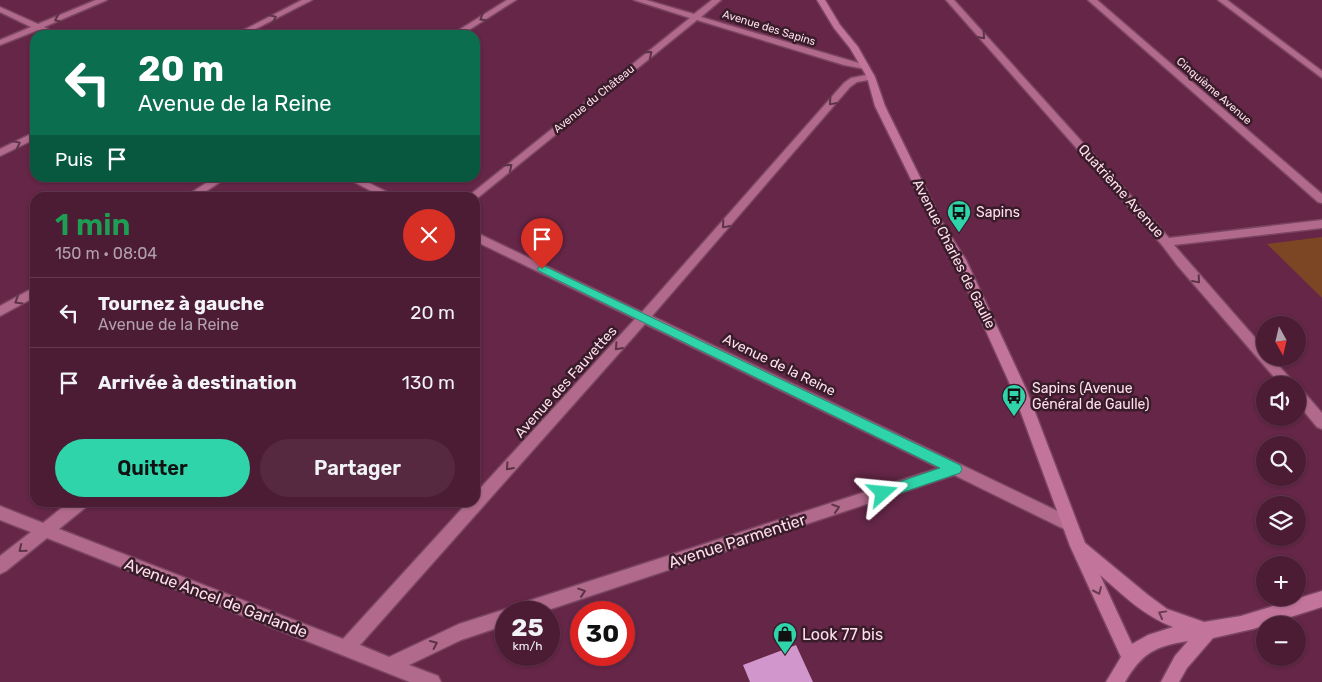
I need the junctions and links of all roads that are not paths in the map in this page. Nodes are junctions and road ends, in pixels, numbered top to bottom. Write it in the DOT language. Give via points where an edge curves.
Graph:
graph roads {
  1 [pos="103,0"];
  2 [pos="308,0"];
  3 [pos="512,0"];
  4 [pos="638,0"];
  5 [pos="717,0"];
  6 [pos="821,0"];
  7 [pos="950,0"];
  8 [pos="1092,0"];
  9 [pos="1222,0"];
  10 [pos="0,9"];
  11 [pos="695,17"];
  12 [pos="38,27"];
  13 [pos="30,30"];
  14 [pos="31,30"];
  15 [pos="44,30"];
  16 [pos="248,30"];
  17 [pos="463,30"];
  18 [pos="0,43"];
  19 [pos="868,72"];
  20 [pos="1322,75"];
  21 [pos="30,138"];
  22 [pos="0,153"];
  23 [pos="214,182"];
  24 [pos="360,182"];
  25 [pos="198,192"];
  26 [pos="381,192"];
  27 [pos="478,192"];
  28 [pos="1322,200"];
  29 [pos="1322,224"];
  30 [pos="480,238"];
  31 [pos="1166,242"];
  32 [pos="30,294"];
  33 [pos="0,312"];
  34 [pos="644,318"];
  35 [pos="1281,376"];
  36 [pos="1306,404"];
  37 [pos="1322,423"];
  38 [pos="955,469"];
  39 [pos="480,500"];
  40 [pos="75,507"];
  41 [pos="473,507"];
  42 [pos="0,513"];
  43 [pos="1069,524"];
  44 [pos="44,531"];
  45 [pos="1078,546"];
  46 [pos="0,566"];
  47 [pos="1322,599"];
  48 [pos="553,601"];
  49 [pos="495,621"];
  50 [pos="1207,632"];
  51 [pos="346,648"];
  52 [pos="1130,658"];
  53 [pos="390,665"];
  54 [pos="432,682"];
  55 [pos="1114,682"];
  56 [pos="1170,682"];
  1 -- 12 [label="street, one-way"];
  16 -- 2 [label="street, one-way"];
  3 -- 17 [label="street, one-way"];
  4 -- 11 [label="street, Avenue des Sapins"];
  5 -- 11 [label="street, Avenue du Château"];
  6 -- 19 [label="main road, Avenue Charles de Gaulle"];
  7 -- 31 [label="street, Quatrième Avenue, one-way"];
  8 -- 28 [label="street, Cinquième Avenue"];
  9 -- 20 [label="street"];
  10 -- 12 [label="street"];
  11 -- 19 [label="street, Avenue des Sapins"];
  27 -- 11 [label="street, Avenue du Château, one-way"];
  12 -- 14 [label="street"];
  12 -- 15 [label="street"];
  13 -- 18 [label="street"];
  19 -- 34 [label="street, Avenue des Fauvettes, one-way" via="847,85"];
  19 -- 43 [label="main road, Avenue Charles de Gaulle" via="880,106 937,222 960,260 1020,391"];
  22 -- 21 [label="street, one-way"];
  23 -- 25 [label="street"];
  24 -- 26 [label="street"];
  29 -- 31 [label="street"];
  30 -- 34 [label="street, Avenue de la Reine"];
  31 -- 35 [label="street, Quatrième Avenue, one-way"];
  32 -- 33 [label="street, one-way"];
  34 -- 38 [label="street, Avenue de la Reine"];
  34 -- 39 [label="street, Avenue des Fauvettes, one-way"];
  36 -- 37 [label="street"];
  38 -- 43 [label="street, Avenue de la Reine"];
  48 -- 38 [label="street, Avenue Parmentier, one-way"];
  40 -- 44 [label="street"];
  41 -- 51 [label="street, Avenue des Fauvettes, one-way"];
  42 -- 44 [label="street, Avenue Ancel de Garlande"];
  43 -- 45 [label="main road, Avenue Charles de Gaulle"];
  44 -- 46 [label="street, one-way"];
  44 -- 51 [label="street, Avenue Ancel de Garlande"];
  50 -- 45 [label="main road, Avenue Charles de Gaulle, one-way" via="1162,616"];
  45 -- 52 [label="main road, Avenue Charles de Gaulle, one-way"];
  47 -- 50 [label="main road"];
  53 -- 49 [label="street, one-way" via="459,632"];
  50 -- 52 [label="main road" via="1176,634 1141,647"];
  50 -- 56 [label="main road"];
  51 -- 53 [label="street, Avenue Ancel de Garlande"];
  52 -- 55 [label="main road"];
  53 -- 54 [label="street, Avenue Ancel de Garlande"];
}
